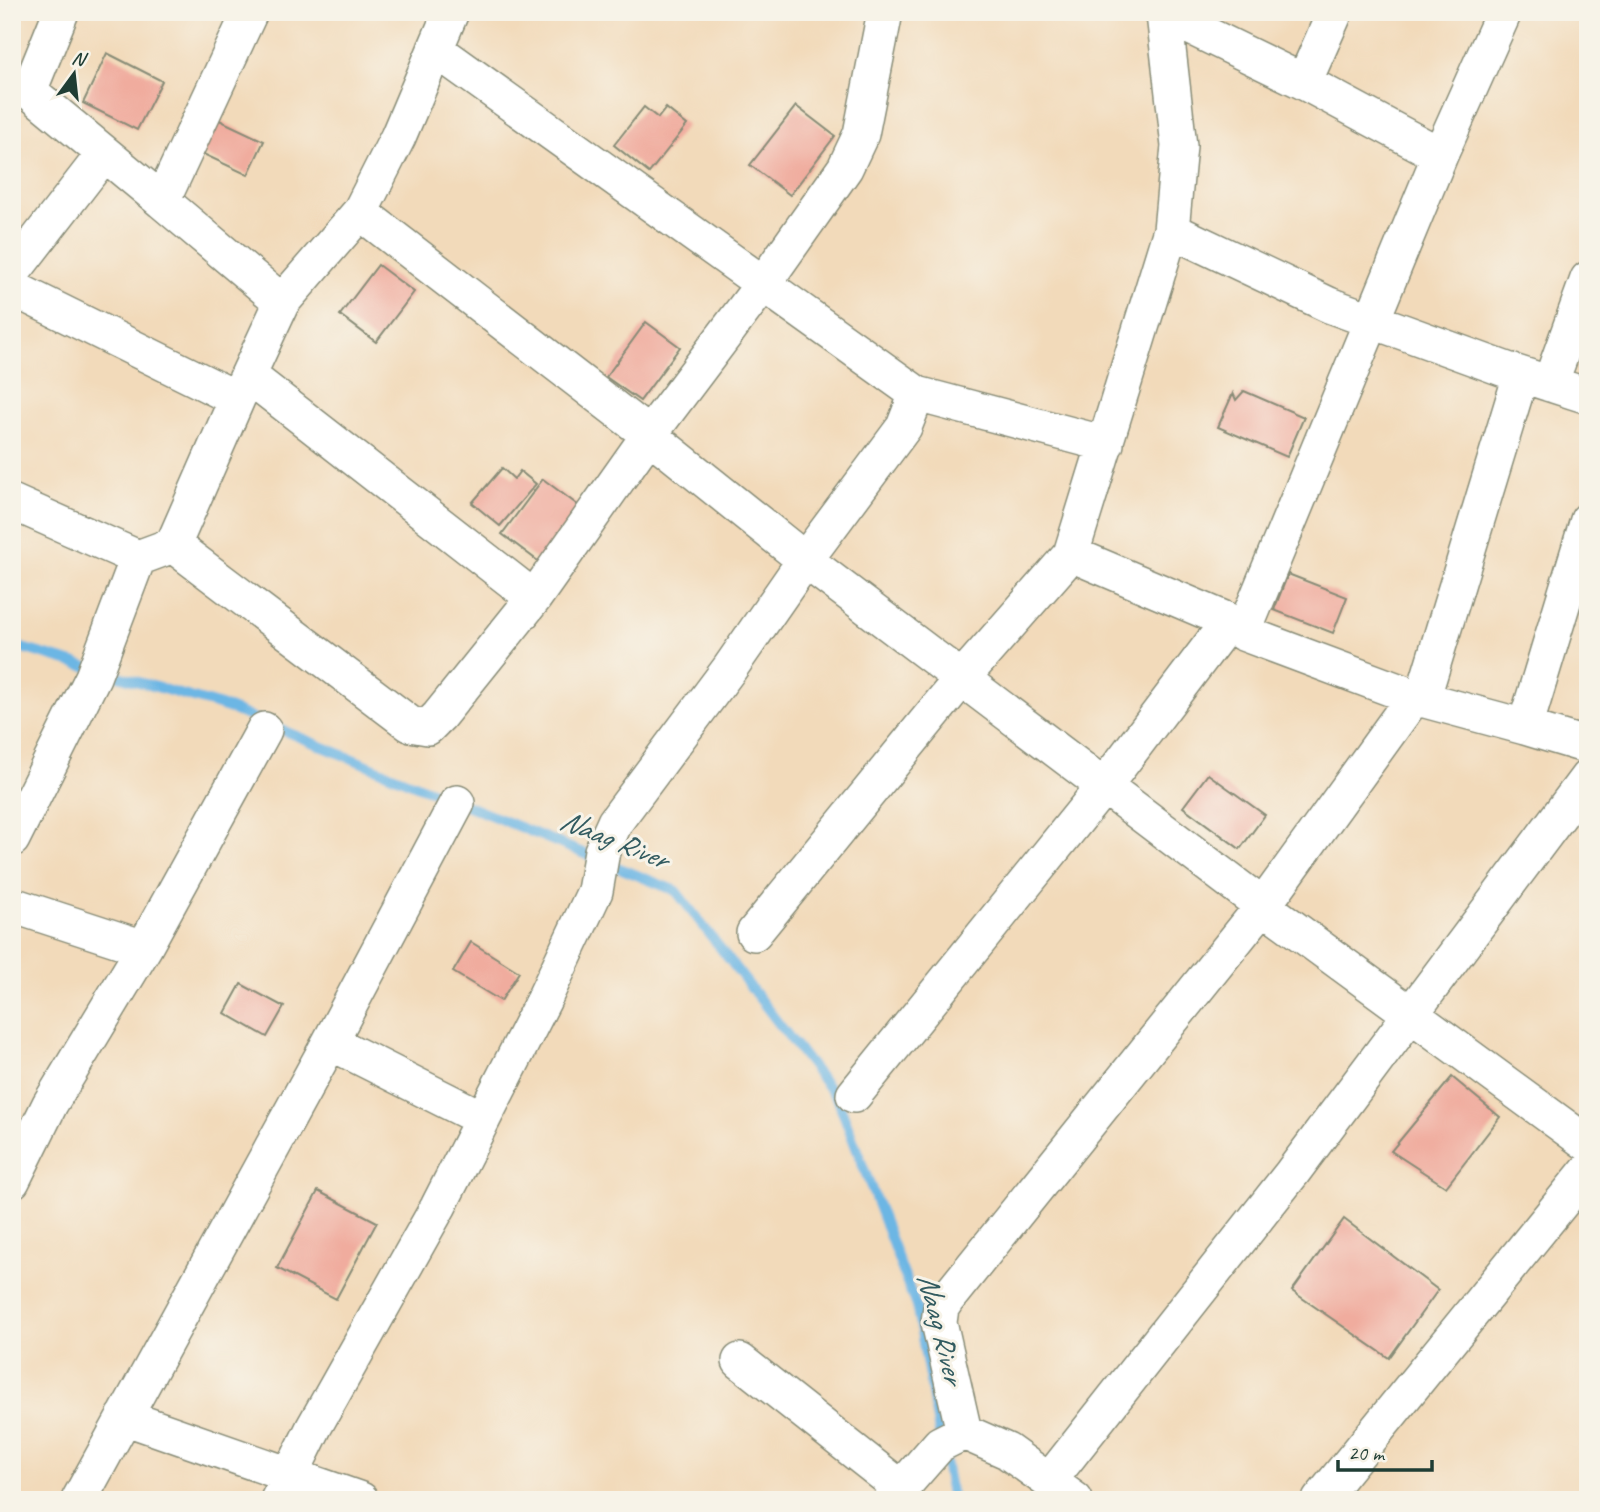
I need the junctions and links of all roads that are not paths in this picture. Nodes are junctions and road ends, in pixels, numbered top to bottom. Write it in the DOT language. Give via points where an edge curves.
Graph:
graph roads {
  1 [pos="61,12"];
  2 [pos="250,12"];
  3 [pos="451,12"];
  4 [pos="885,12"];
  5 [pos="1335,12"];
  6 [pos="1504,12"];
  7 [pos="1162,13"];
  8 [pos="435,49"];
  9 [pos="1304,82"];
  10 [pos="104,153"];
  11 [pos="1440,155"];
  12 [pos="162,201"];
  13 [pos="360,212"];
  14 [pos="1171,230"];
  15 [pos="12,273"];
  16 [pos="1588,279"];
  17 [pos="763,284"];
  18 [pos="12,288"];
  19 [pos="282,303"];
  20 [pos="1371,320"];
  21 [pos="1536,379"];
  22 [pos="243,388"];
  23 [pos="917,394"];
  24 [pos="1588,396"];
  25 [pos="649,435"];
  26 [pos="1106,444"];
  27 [pos="12,502"];
  28 [pos="1588,520"];
  29 [pos="173,545"];
  30 [pos="1071,554"];
  31 [pos="138,558"];
  32 [pos="805,560"];
  33 [pos="534,598"];
  34 [pos="1236,627"];
  35 [pos="962,678"];
  36 [pos="1418,699"];
  37 [pos="1525,727"];
  38 [pos="264,730"];
  39 [pos="1588,746"];
  40 [pos="1588,777"];
  41 [pos="1104,786"];
  42 [pos="457,803"];
  43 [pos="12,839"];
  44 [pos="12,905"];
  45 [pos="1263,905"];
  46 [pos="754,933"];
  47 [pos="144,947"];
  48 [pos="1411,1014"];
  49 [pos="331,1042"];
  50 [pos="854,1095"];
  51 [pos="483,1119"];
  52 [pos="1588,1144"];
  53 [pos="1588,1170"];
  54 [pos="12,1181"];
  55 [pos="740,1362"];
  56 [pos="124,1417"];
  57 [pos="953,1437"];
  58 [pos="284,1488"];
  59 [pos="1062,1491"];
  60 [pos="896,1494"];
  61 [pos="79,1500"];
  62 [pos="361,1500"];
  63 [pos="1320,1500"];
  1 -- 10 [label="street" via="29,91"];
  2 -- 12 [label="street"];
  3 -- 8 [label="street"];
  4 -- 17 [label="street" via="861,134 845,168"];
  5 -- 9 [label="street"];
  6 -- 11 [label="street"];
  7 -- 9 [label="street"];
  7 -- 14 [label="street" via="1179,146"];
  8 -- 13 [label="street"];
  8 -- 17 [label="street"];
  9 -- 11 [label="street"];
  10 -- 12 [label="street"];
  10 -- 15 [label="street"];
  11 -- 20 [label="street"];
  12 -- 19 [label="street"];
  13 -- 19 [label="street"];
  13 -- 25 [label="street"];
  14 -- 20 [label="street" via="1329,305"];
  14 -- 26 [label="street"];
  16 -- 21 [label="street"];
  17 -- 23 [label="street"];
  17 -- 25 [label="street"];
  18 -- 22 [label="street"];
  19 -- 22 [label="street"];
  20 -- 21 [label="street"];
  20 -- 34 [label="street"];
  21 -- 24 [label="street"];
  21 -- 36 [label="street"];
  22 -- 29 [label="street"];
  22 -- 33 [label="street"];
  23 -- 26 [label="street"];
  23 -- 32 [label="street" via="904,427"];
  25 -- 32 [label="street"];
  25 -- 33 [label="street"];
  26 -- 30 [label="street"];
  27 -- 31 [label="street"];
  28 -- 37 [label="street"];
  29 -- 31 [label="street"];
  29 -- 33 [label="street" via="419,727 428,727 439,716"];
  30 -- 34 [label="street"];
  30 -- 35 [label="street"];
  31 -- 43 [label="street" via="93,677"];
  32 -- 35 [label="street"];
  32 -- 51 [label="street" via="609,836 595,891"];
  34 -- 36 [label="street"];
  34 -- 41 [label="street"];
  35 -- 41 [label="street"];
  35 -- 46 [label="street"];
  36 -- 37 [label="street"];
  36 -- 45 [label="street"];
  37 -- 39 [label="street"];
  38 -- 47 [label="street"];
  40 -- 48 [label="street"];
  41 -- 45 [label="street"];
  41 -- 50 [label="street"];
  42 -- 49 [label="street"];
  44 -- 47 [label="street"];
  45 -- 48 [label="street"];
  45 -- 57 [label="street" via="941,1308"];
  47 -- 54 [label="street" via="50,1104"];
  48 -- 52 [label="street"];
  48 -- 59 [label="street"];
  49 -- 51 [label="street"];
  49 -- 56 [label="street"];
  51 -- 58 [label="street"];
  53 -- 63 [label="street"];
  55 -- 60 [label="street"];
  56 -- 58 [label="street"];
  56 -- 61 [label="street"];
  57 -- 59 [label="street" via="1007,1451"];
  57 -- 60 [label="street"];
  58 -- 62 [label="street"];
}
